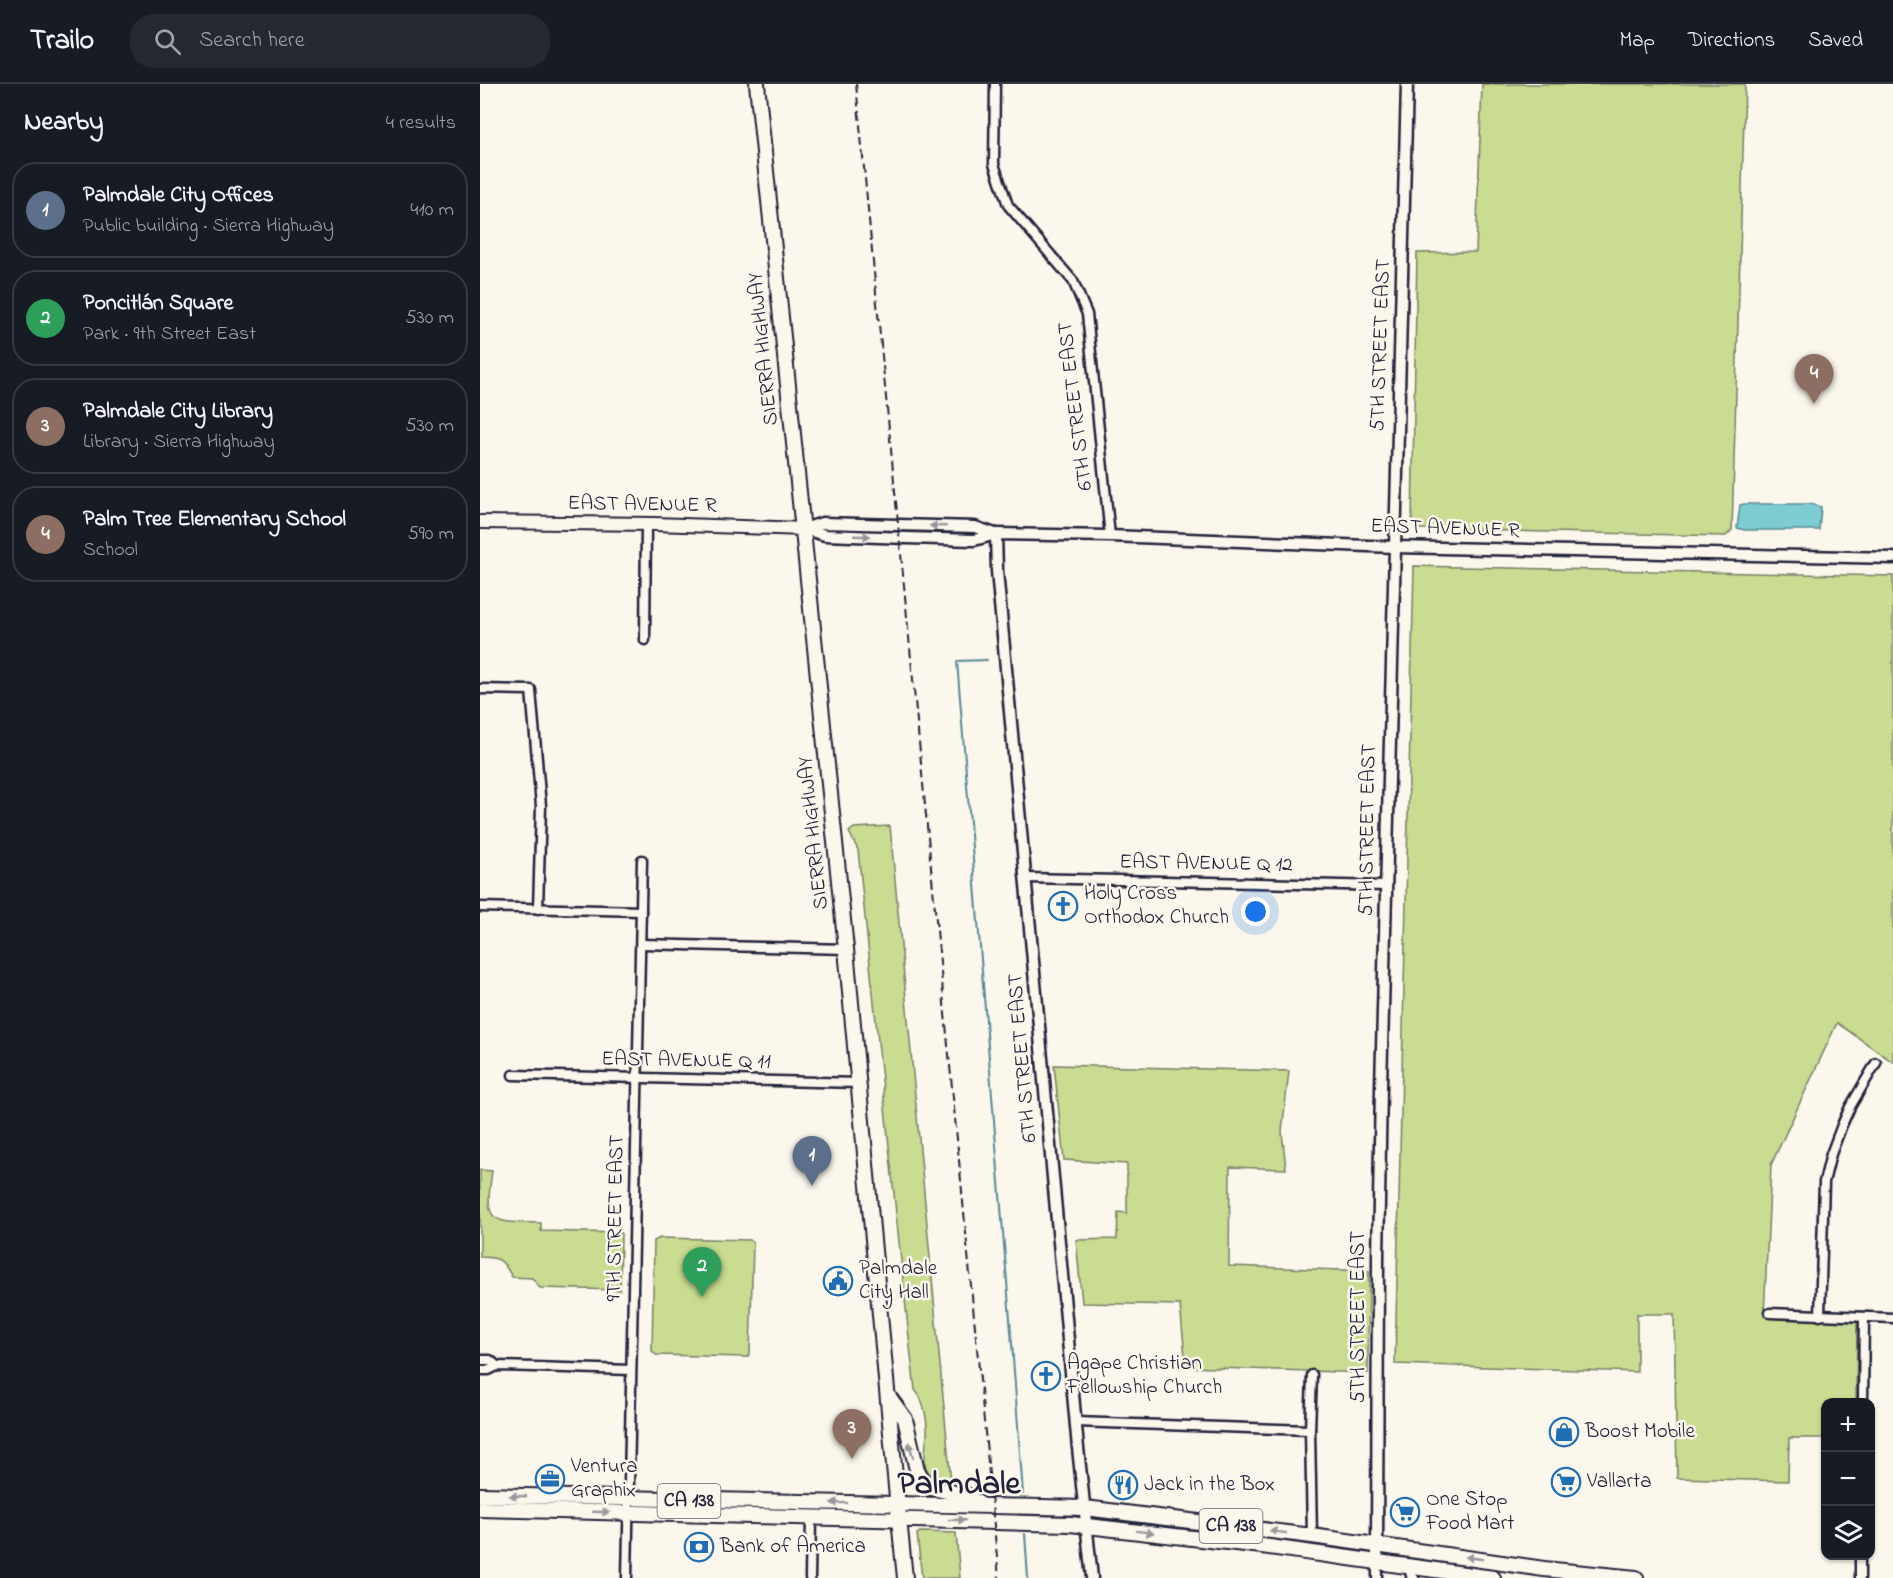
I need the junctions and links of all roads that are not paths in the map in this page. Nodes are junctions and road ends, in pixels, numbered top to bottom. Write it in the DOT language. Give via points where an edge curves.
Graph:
graph roads {
  1 [pos="757,84"];
  2 [pos="995,84"];
  3 [pos="1407,84"];
  4 [pos="480,522"];
  5 [pos="646,524"];
  6 [pos="804,529"];
  7 [pos="996,534"];
  8 [pos="1110,536"];
  9 [pos="1395,547"];
  10 [pos="1893,558"];
  11 [pos="645,640"];
  12 [pos="480,689"];
  13 [pos="642,860"];
  14 [pos="1026,878"];
  15 [pos="1386,886"];
  16 [pos="480,908"];
  17 [pos="538,909"];
  18 [pos="641,911"];
  19 [pos="641,944"];
  20 [pos="846,949"];
  21 [pos="1876,1063"];
  22 [pos="513,1075"];
  23 [pos="637,1079"];
  24 [pos="859,1083"];
  25 [pos="1770,1313"];
  26 [pos="1820,1316"];
  27 [pos="1864,1317"];
  28 [pos="1893,1318"];
  29 [pos="480,1360"];
  30 [pos="497,1366"];
  31 [pos="480,1370"];
  32 [pos="631,1370"];
  33 [pos="1312,1375"];
  34 [pos="889,1396"];
  35 [pos="1863,1398"];
  36 [pos="1076,1422"];
  37 [pos="1310,1430"];
  38 [pos="480,1495"];
  39 [pos="629,1506"];
  40 [pos="983,1506"];
  41 [pos="1085,1508"];
  42 [pos="480,1509"];
  43 [pos="898,1512"];
  44 [pos="811,1516"];
  45 [pos="1086,1526"];
  46 [pos="1312,1536"];
  47 [pos="1378,1546"];
  48 [pos="1860,1560"];
  49 [pos="1377,1562"];
  50 [pos="1411,1572"];
  51 [pos="627,1578"];
  52 [pos="810,1578"];
  53 [pos="905,1578"];
  54 [pos="1092,1578"];
  55 [pos="1377,1578"];
  56 [pos="1493,1578"];
  57 [pos="1636,1578"];
  58 [pos="1860,1578"];
  1 -- 6 [label="main road, SIERRA HIGHWAY"];
  2 -- 8 [label="street, 6TH STREET EAST" via="994,164 1008,205 1073,281 1087,314"];
  3 -- 9 [label="street, 5TH STREET EAST"];
  4 -- 5 [label="main road, EAST AVENUE R"];
  5 -- 6 [label="main road, EAST AVENUE R"];
  5 -- 11 [label="street"];
  6 -- 7 [label="street, EAST AVENUE R" via="822,523 975,527"];
  6 -- 20 [label="main road, SIERRA HIGHWAY"];
  7 -- 8 [label="street, EAST AVENUE R"];
  7 -- 14 [label="street, 6TH STREET EAST"];
  8 -- 9 [label="street, EAST AVENUE R"];
  9 -- 10 [label="street, EAST AVENUE R"];
  9 -- 15 [label="street, 5TH STREET EAST"];
  12 -- 17 [label="street" via="531,690 541,806"];
  13 -- 18 [label="street, 9TH STREET EAST"];
  14 -- 15 [label="street, EAST AVENUE Q 12"];
  14 -- 36 [label="street, 6TH STREET EAST"];
  15 -- 47 [label="street, 5TH STREET EAST" via="1378,1268"];
  16 -- 17 [label="street"];
  17 -- 18 [label="street"];
  18 -- 19 [label="street, 9TH STREET EAST"];
  19 -- 20 [label="street"];
  19 -- 23 [label="street, 9TH STREET EAST"];
  20 -- 24 [label="main road, SIERRA HIGHWAY"];
  21 -- 26 [label="street" via="1842,1125 1824,1182"];
  22 -- 23 [label="street, EAST AVENUE Q 11"];
  23 -- 24 [label="street, EAST AVENUE Q 11"];
  23 -- 32 [label="street, 9TH STREET EAST"];
  24 -- 34 [label="main road, SIERRA HIGHWAY"];
  25 -- 26 [label="street"];
  26 -- 27 [label="street"];
  27 -- 28 [label="street"];
  27 -- 35 [label="street"];
  29 -- 30 [label="street" via="490,1360"];
  30 -- 31 [label="street"];
  30 -- 32 [label="street"];
  32 -- 39 [label="street, 9TH STREET EAST"];
  33 -- 37 [label="street"];
  40 -- 34 [label="main road, one-way" via="966,1495 925,1484 917,1470 905,1419"];
  34 -- 43 [label="main road, SIERRA HIGHWAY"];
  36 -- 37 [label="street"];
  36 -- 41 [label="street, 6TH STREET EAST"];
  37 -- 46 [label="street"];
  39 -- 38 [label="main road, CA 138, one-way"];
  42 -- 39 [label="main road, CA 138, one-way"];
  43 -- 39 [label="main road, CA 138, one-way"];
  39 -- 44 [label="main road, CA 138"];
  39 -- 51 [label="street, 9TH STREET EAST"];
  40 -- 41 [label="main road, CA 138"];
  40 -- 43 [label="main road, CA 138"];
  41 -- 45 [label="street, 6TH STREET EAST"];
  46 -- 41 [label="main road, CA 138, one-way"];
  43 -- 44 [label="main road, CA 138"];
  43 -- 45 [label="main road, CA 138, one-way"];
  43 -- 53 [label="main road, SIERRA HIGHWAY"];
  44 -- 52 [label="street"];
  45 -- 49 [label="main road, CA 138, one-way"];
  45 -- 54 [label="street, 6TH STREET EAST"];
  46 -- 47 [label="main road, CA 138"];
  47 -- 49 [label="street, 5TH STREET EAST"];
  57 -- 47 [label="main road, CA 138, one-way"];
  48 -- 58 [label="street"];
  49 -- 50 [label="main road, CA 138"];
  49 -- 55 [label="street, 5TH STREET EAST"];
  50 -- 56 [label="main road, CA 138"];
}
